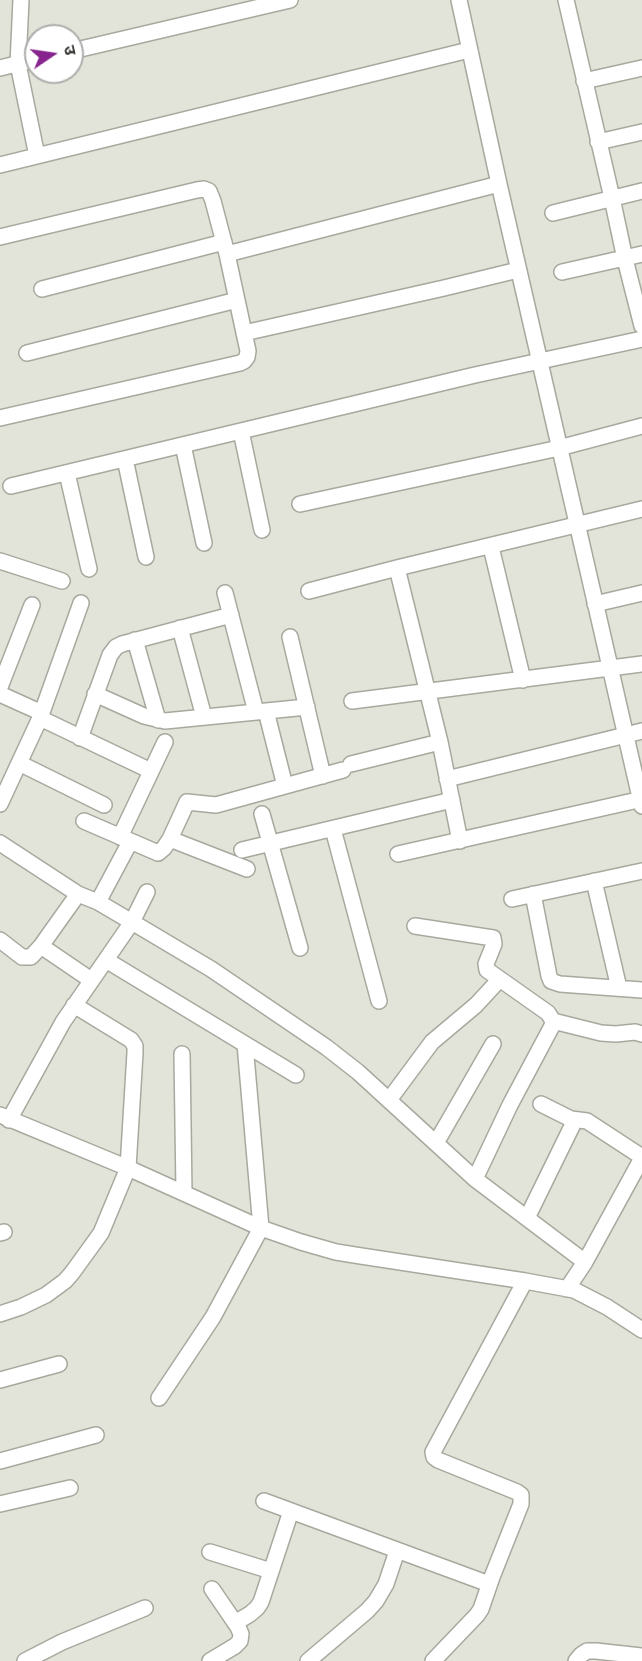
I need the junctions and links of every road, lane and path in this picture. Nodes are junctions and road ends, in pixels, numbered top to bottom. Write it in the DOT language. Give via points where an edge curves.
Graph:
graph roads {
  1 [pos="21,0"];
  2 [pos="290,0"];
  3 [pos="459,0"];
  4 [pos="566,0"];
  5 [pos="84,48"];
  6 [pos="469,50"];
  7 [pos="24,62"];
  8 [pos="18,63"];
  9 [pos="0,68"];
  10 [pos="642,68"];
  11 [pos="584,81"];
  12 [pos="642,132"];
  13 [pos="598,142"];
  14 [pos="37,156"];
  15 [pos="0,165"];
  16 [pos="499,184"];
  17 [pos="642,191"];
  18 [pos="612,198"];
  19 [pos="553,213"];
  20 [pos="0,237"];
  21 [pos="225,248"];
  22 [pos="642,254"];
  23 [pos="625,259"];
  24 [pos="518,270"];
  25 [pos="562,272"];
  26 [pos="42,289"];
  27 [pos="237,300"];
  28 [pos="642,326"];
  29 [pos="244,333"];
  30 [pos="642,339"];
  31 [pos="27,353"];
  32 [pos="540,362"];
  33 [pos="0,418"];
  34 [pos="642,426"];
  35 [pos="241,431"];
  36 [pos="183,445"];
  37 [pos="559,447"];
  38 [pos="125,459"];
  39 [pos="67,472"];
  40 [pos="11,486"];
  41 [pos="300,504"];
  42 [pos="642,510"];
  43 [pos="577,525"];
  44 [pos="262,530"];
  45 [pos="204,543"];
  46 [pos="491,547"];
  47 [pos="146,557"];
  48 [pos="0,561"];
  49 [pos="397,568"];
  50 [pos="89,569"];
  51 [pos="62,581"];
  52 [pos="309,591"];
  53 [pos="225,593"];
  54 [pos="642,593"];
  55 [pos="81,603"];
  56 [pos="595,604"];
  57 [pos="32,605"];
  58 [pos="231,615"];
  59 [pos="180,628"];
  60 [pos="290,636"];
  61 [pos="135,640"];
  62 [pos="642,664"];
  63 [pos="609,667"];
  64 [pos="522,680"];
  65 [pos="0,687"];
  66 [pos="427,691"];
  67 [pos="0,694"];
  68 [pos="95,694"];
  69 [pos="352,701"];
  70 [pos="307,707"];
  71 [pos="261,712"];
  72 [pos="41,716"];
  73 [pos="204,717"];
  74 [pos="158,720"];
  75 [pos="642,731"];
  76 [pos="625,735"];
  77 [pos="80,738"];
  78 [pos="165,742"];
  79 [pos="440,742"];
  80 [pos="19,763"];
  81 [pos="151,771"];
  82 [pos="323,776"];
  83 [pos="447,779"];
  84 [pos="285,786"];
  85 [pos="452,800"];
  86 [pos="642,802"];
  87 [pos="0,804"];
  88 [pos="104,805"];
  89 [pos="262,814"];
  90 [pos="84,821"];
  91 [pos="333,829"];
  92 [pos="125,839"];
  93 [pos="170,839"];
  94 [pos="460,841"];
  95 [pos="0,843"];
  96 [pos="270,844"];
  97 [pos="242,850"];
  98 [pos="398,854"];
  99 [pos="247,869"];
  100 [pos="642,871"];
  101 [pos="594,881"];
  102 [pos="147,892"];
  103 [pos="78,894"];
  104 [pos="533,894"];
  105 [pos="512,899"];
  106 [pos="98,902"];
  107 [pos="132,922"];
  108 [pos="415,926"];
  109 [pos="0,940"];
  110 [pos="41,946"];
  111 [pos="300,948"];
  112 [pos="106,960"];
  113 [pos="500,979"];
  114 [pos="91,980"];
  115 [pos="619,988"];
  116 [pos="642,990"];
  117 [pos="380,1001"];
  118 [pos="74,1005"];
  119 [pos="553,1021"];
  120 [pos="642,1034"];
  121 [pos="245,1044"];
  122 [pos="493,1044"];
  123 [pos="182,1054"];
  124 [pos="296,1075"];
  125 [pos="389,1100"];
  126 [pos="541,1104"];
  127 [pos="5,1117"];
  128 [pos="575,1119"];
  129 [pos="436,1143"];
  130 [pos="642,1158"];
  131 [pos="128,1168"];
  132 [pos="475,1179"];
  133 [pos="184,1193"];
  134 [pos="527,1218"];
  135 [pos="261,1228"];
  136 [pos="585,1262"];
  137 [pos="525,1281"];
  138 [pos="567,1289"];
  139 [pos="0,1314"];
  140 [pos="642,1330"];
  141 [pos="59,1364"];
  142 [pos="0,1380"];
  143 [pos="159,1398"];
  144 [pos="96,1435"];
  145 [pos="0,1461"];
  146 [pos="70,1488"];
  147 [pos="264,1501"];
  148 [pos="0,1504"];
  149 [pos="291,1511"];
  150 [pos="397,1551"];
  151 [pos="210,1552"];
  152 [pos="271,1571"];
  153 [pos="489,1584"];
  154 [pos="212,1589"];
  155 [pos="145,1608"];
  156 [pos="235,1623"];
  157 [pos="642,1656"];
  158 [pos="25,1661"];
  159 [pos="210,1661"];
  160 [pos="308,1661"];
  161 [pos="433,1661"];
  162 [pos="576,1661"];
  1 -- 8 [label="street"];
  2 -- 5 [label="street"];
  3 -- 6 [label="street"];
  4 -- 11 [label="street"];
  6 -- 14 [label="street"];
  6 -- 16 [label="street"];
  7 -- 8 [label="street"];
  8 -- 9 [label="street"];
  8 -- 14 [label="street"];
  10 -- 11 [label="street"];
  11 -- 13 [label="street"];
  12 -- 13 [label="street"];
  13 -- 18 [label="street"];
  14 -- 15 [label="street"];
  16 -- 21 [label="street"];
  16 -- 24 [label="street"];
  17 -- 18 [label="street"];
  18 -- 19 [label="street"];
  18 -- 23 [label="street"];
  20 -- 21 [label="street" via="204,189 211,195"];
  21 -- 26 [label="street"];
  21 -- 27 [label="street"];
  22 -- 23 [label="street"];
  23 -- 25 [label="street"];
  23 -- 28 [label="street"];
  24 -- 29 [label="street"];
  24 -- 32 [label="street"];
  27 -- 29 [label="street"];
  27 -- 31 [label="street"];
  29 -- 33 [label="street" via="248,351 240,363"];
  30 -- 32 [label="street"];
  32 -- 35 [label="street"];
  32 -- 37 [label="street"];
  34 -- 37 [label="street"];
  35 -- 36 [label="street"];
  35 -- 44 [label="street"];
  36 -- 38 [label="street"];
  36 -- 45 [label="street"];
  37 -- 41 [label="street"];
  37 -- 43 [label="street"];
  38 -- 39 [label="street"];
  38 -- 47 [label="street"];
  39 -- 40 [label="street"];
  39 -- 50 [label="street"];
  42 -- 43 [label="street"];
  43 -- 46 [label="street"];
  43 -- 56 [label="street"];
  46 -- 49 [label="street"];
  46 -- 64 [label="street"];
  48 -- 51 [label="street"];
  49 -- 52 [label="street"];
  49 -- 66 [label="street"];
  53 -- 58 [label="street"];
  54 -- 56 [label="street"];
  55 -- 72 [label="street"];
  56 -- 63 [label="street"];
  57 -- 65 [label="street"];
  58 -- 59 [label="street"];
  58 -- 71 [label="street"];
  59 -- 61 [label="street"];
  59 -- 73 [label="street"];
  60 -- 70 [label="street"];
  61 -- 68 [label="street" via="112,650"];
  61 -- 74 [label="street"];
  62 -- 63 [label="street"];
  63 -- 64 [label="street"];
  63 -- 76 [label="street"];
  64 -- 66 [label="street"];
  66 -- 69 [label="street"];
  66 -- 79 [label="street"];
  67 -- 72 [label="street"];
  68 -- 74 [label="street"];
  68 -- 77 [label="street"];
  70 -- 71 [label="street"];
  70 -- 82 [label="street"];
  71 -- 73 [label="street"];
  71 -- 84 [label="street"];
  72 -- 77 [label="street"];
  72 -- 80 [label="street"];
  73 -- 74 [label="street"];
  75 -- 76 [label="street"];
  76 -- 83 [label="street"];
  76 -- 86 [label="street"];
  77 -- 81 [label="street"];
  78 -- 81 [label="street"];
  79 -- 82 [label="street"];
  79 -- 83 [label="street"];
  80 -- 87 [label="street"];
  80 -- 88 [label="street"];
  81 -- 92 [label="street"];
  82 -- 84 [label="street"];
  83 -- 85 [label="street"];
  84 -- 93 [label="street" via="216,805 187,802"];
  85 -- 91 [label="street"];
  85 -- 94 [label="street"];
  86 -- 94 [label="street"];
  89 -- 96 [label="street"];
  90 -- 92 [label="street"];
  91 -- 96 [label="street"];
  91 -- 117 [label="street"];
  92 -- 93 [label="street" via="158,853"];
  92 -- 106 [label="street"];
  93 -- 99 [label="street"];
  94 -- 98 [label="street"];
  95 -- 103 [label="street"];
  96 -- 97 [label="street"];
  96 -- 111 [label="street"];
  100 -- 101 [label="street"];
  101 -- 104 [label="street"];
  101 -- 115 [label="street"];
  102 -- 107 [label="street"];
  103 -- 106 [label="street"];
  103 -- 110 [label="street"];
  104 -- 105 [label="street"];
  104 -- 115 [label="street" via="552,981"];
  106 -- 107 [label="street"];
  107 -- 112 [label="street"];
  107 -- 125 [label="street" via="280,1014"];
  108 -- 113 [label="street" via="493,938 486,967"];
  109 -- 110 [label="street" via="27,958"];
  110 -- 114 [label="street"];
  112 -- 114 [label="street"];
  112 -- 121 [label="street"];
  113 -- 119 [label="street"];
  113 -- 125 [label="street" via="432,1042"];
  114 -- 118 [label="street"];
  115 -- 116 [label="street"];
  118 -- 127 [label="street"];
  118 -- 131 [label="street" via="135,1046"];
  119 -- 120 [label="street" via="601,1033"];
  119 -- 132 [label="street"];
  121 -- 124 [label="street"];
  121 -- 135 [label="street"];
  122 -- 129 [label="street"];
  123 -- 133 [label="street"];
  125 -- 129 [label="street"];
  126 -- 128 [label="street"];
  127 -- 131 [label="street"];
  128 -- 130 [label="street" via="587,1121"];
  128 -- 134 [label="street"];
  129 -- 132 [label="street"];
  130 -- 136 [label="street"];
  131 -- 133 [label="street"];
  131 -- 139 [label="street" via="101,1233 65,1281 46,1295"];
  132 -- 134 [label="street"];
  133 -- 135 [label="street"];
  134 -- 136 [label="street"];
  135 -- 137 [label="street" via="336,1252"];
  135 -- 143 [label="street" via="213,1317"];
  136 -- 138 [label="street"];
  137 -- 138 [label="street"];
  137 -- 153 [label="street" via="433,1452 438,1460 521,1495 521,1504"];
  138 -- 140 [label="street" via="606,1306"];
  141 -- 142 [label="street"];
  144 -- 145 [label="street"];
  146 -- 148 [label="street"];
  147 -- 149 [label="street"];
  149 -- 150 [label="street"];
  149 -- 152 [label="street"];
  150 -- 153 [label="street"];
  150 -- 160 [label="street" via="376,1601"];
  151 -- 152 [label="street"];
  152 -- 156 [label="street" via="257,1608"];
  153 -- 161 [label="street" via="477,1615"];
  154 -- 156 [label="street"];
  155 -- 158 [label="street"];
  156 -- 159 [label="street" via="240,1641"];
  157 -- 162 [label="street" via="587,1651"];
}
